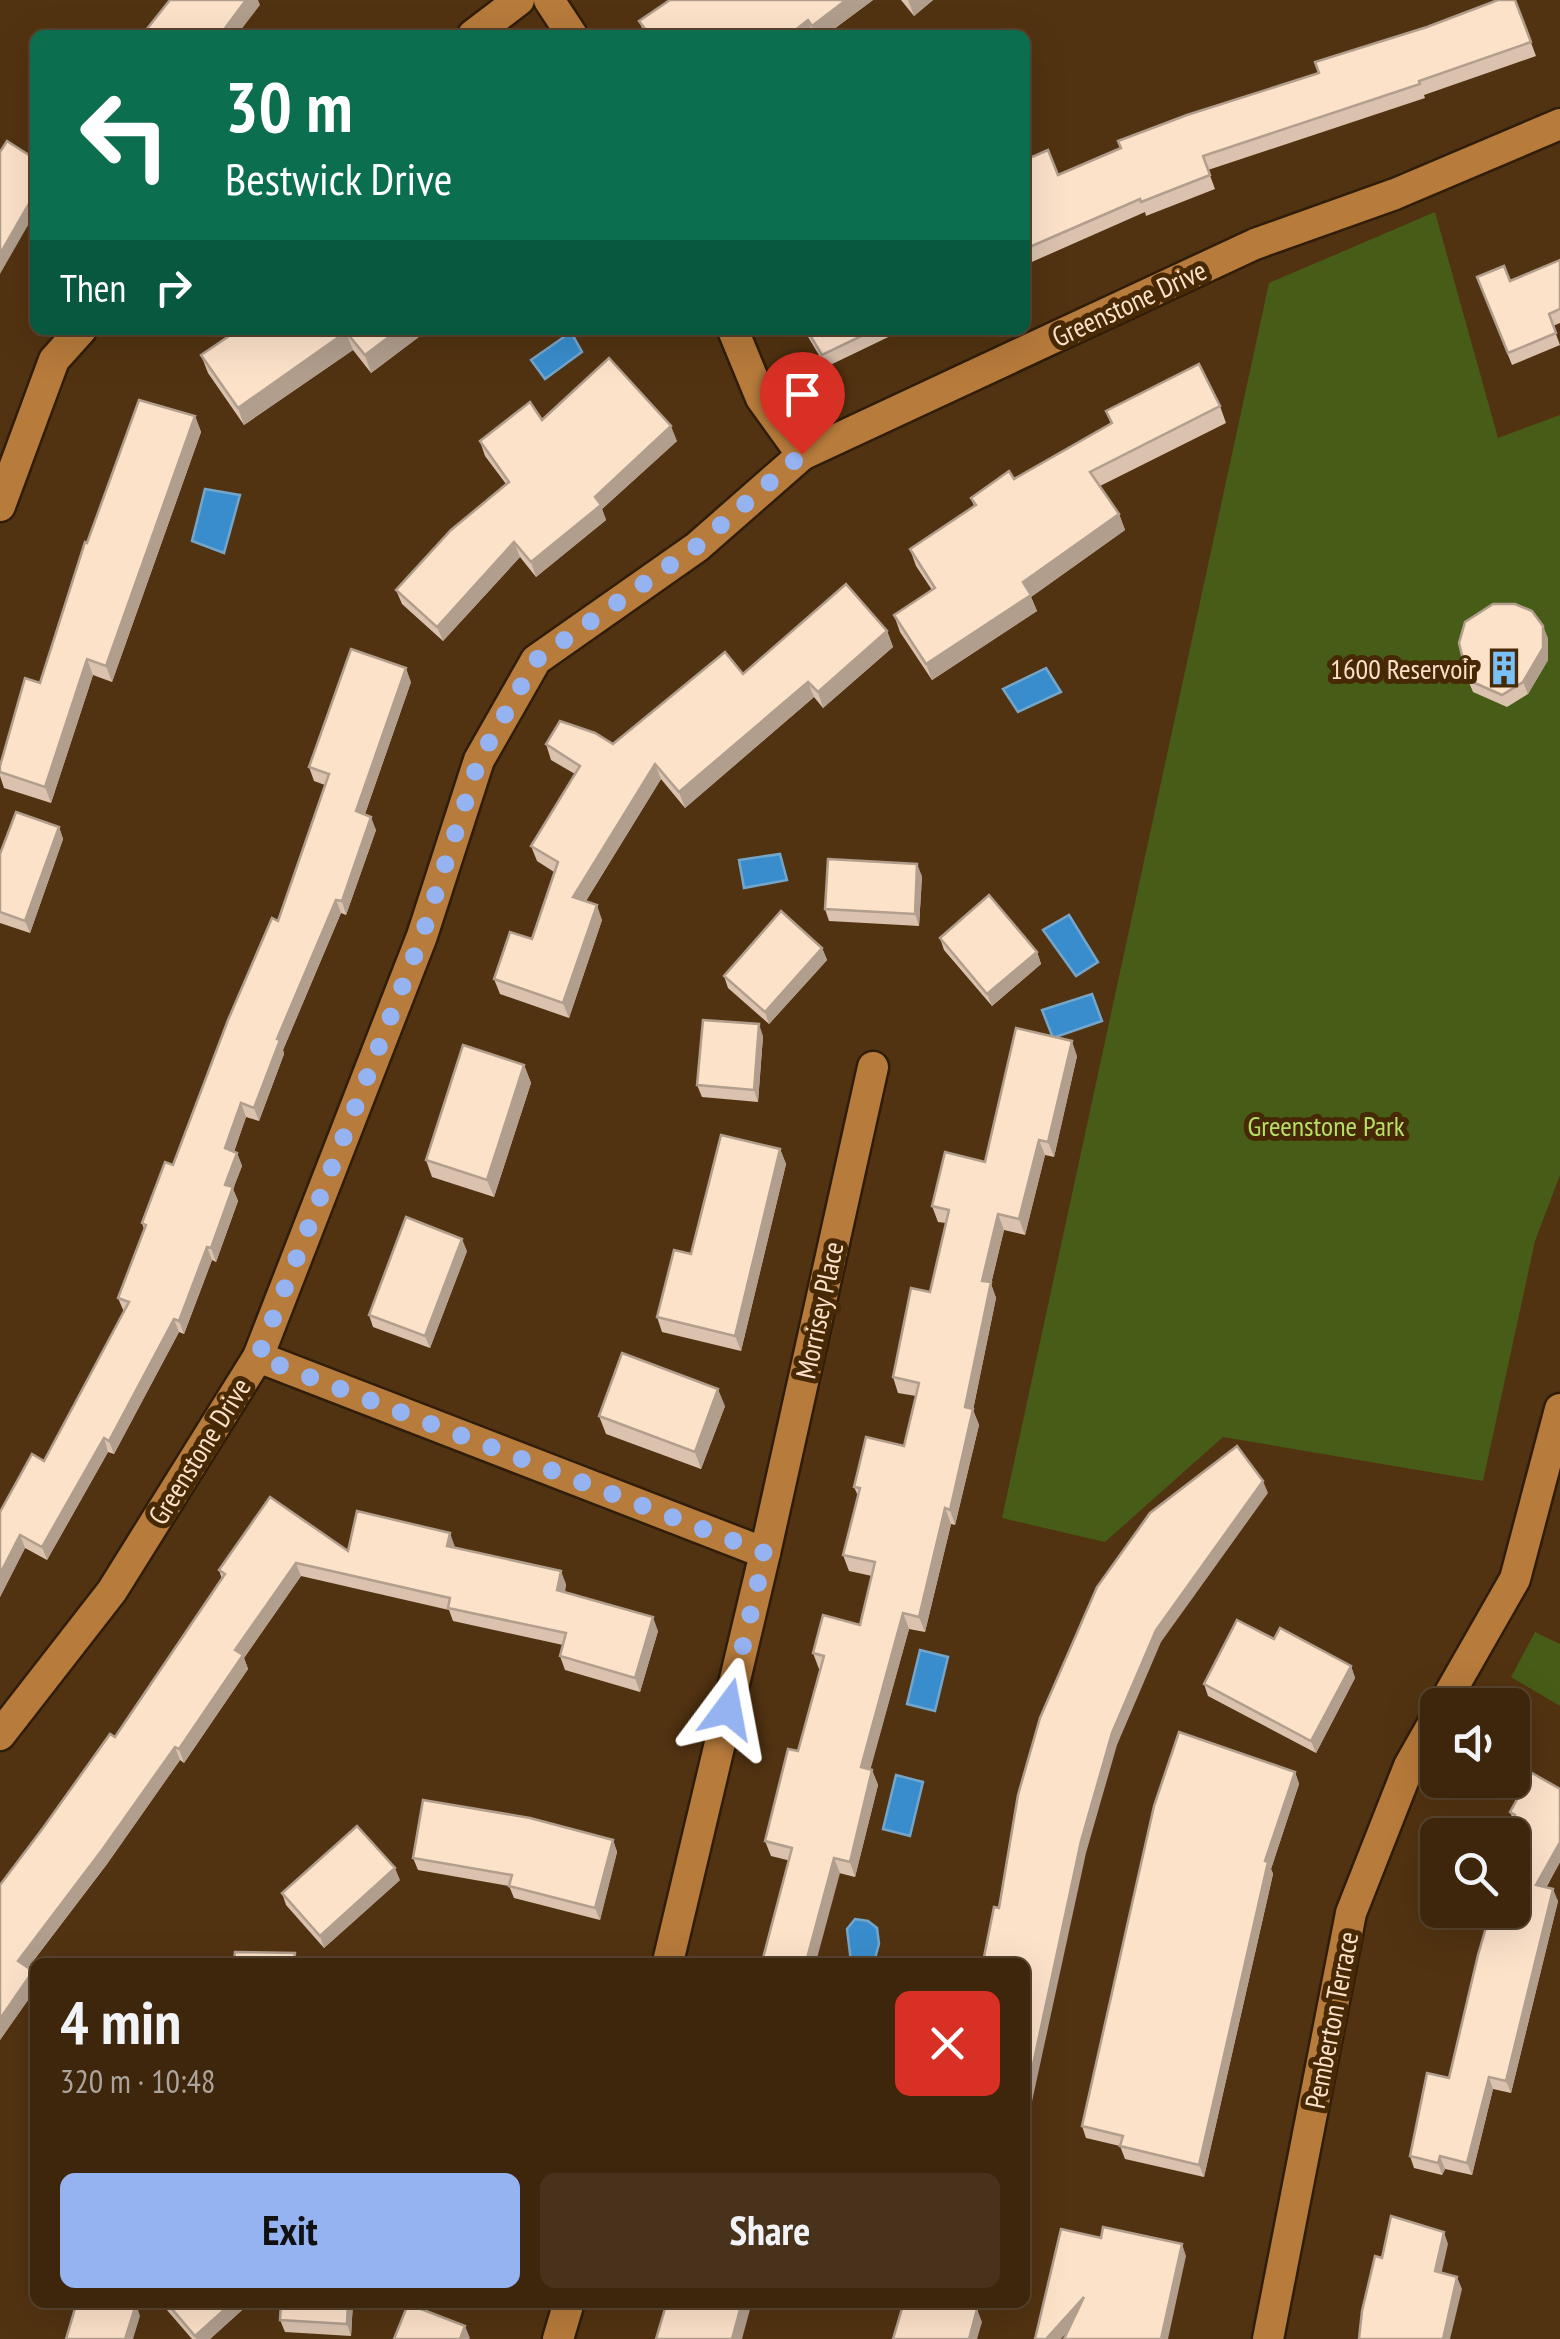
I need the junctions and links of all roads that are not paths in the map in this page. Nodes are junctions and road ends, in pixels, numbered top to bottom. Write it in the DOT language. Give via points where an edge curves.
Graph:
graph roads {
  1 [pos="519,0"];
  2 [pos="550,0"];
  3 [pos="480,30"];
  4 [pos="569,30"];
  5 [pos="1560,124"];
  6 [pos="77,335"];
  7 [pos="735,335"];
  8 [pos="802,454"];
  9 [pos="0,506"];
  10 [pos="872,1067"];
  11 [pos="258,1357"];
  12 [pos="1560,1409"];
  13 [pos="765,1553"];
  14 [pos="1454,1688"];
  15 [pos="0,1735"];
  16 [pos="1420,1746"];
  17 [pos="669,1958"];
  18 [pos="567,2308"];
  19 [pos="558,2339"];
  20 [pos="1268,2339"];
  1 -- 3 [label="street"];
  2 -- 4 [label="street"];
  5 -- 8 [label="street, Greenstone Drive" via="1255,244"];
  6 -- 9 [label="street" via="54,360"];
  7 -- 8 [label="street" via="760,398"];
  8 -- 11 [label="street, Greenstone Drive" via="697,546 536,660 479,760 422,936"];
  10 -- 13 [label="street, Morrisey Place"];
  11 -- 13 [label="street"];
  11 -- 15 [label="street, Greenstone Drive" via="112,1591"];
  12 -- 14 [label="street" via="1515,1579"];
  13 -- 17 [label="street, Morrisey Place"];
  16 -- 20 [label="street, Pemberton Terrace" via="1351,1913"];
  18 -- 19 [label="street"];
}
